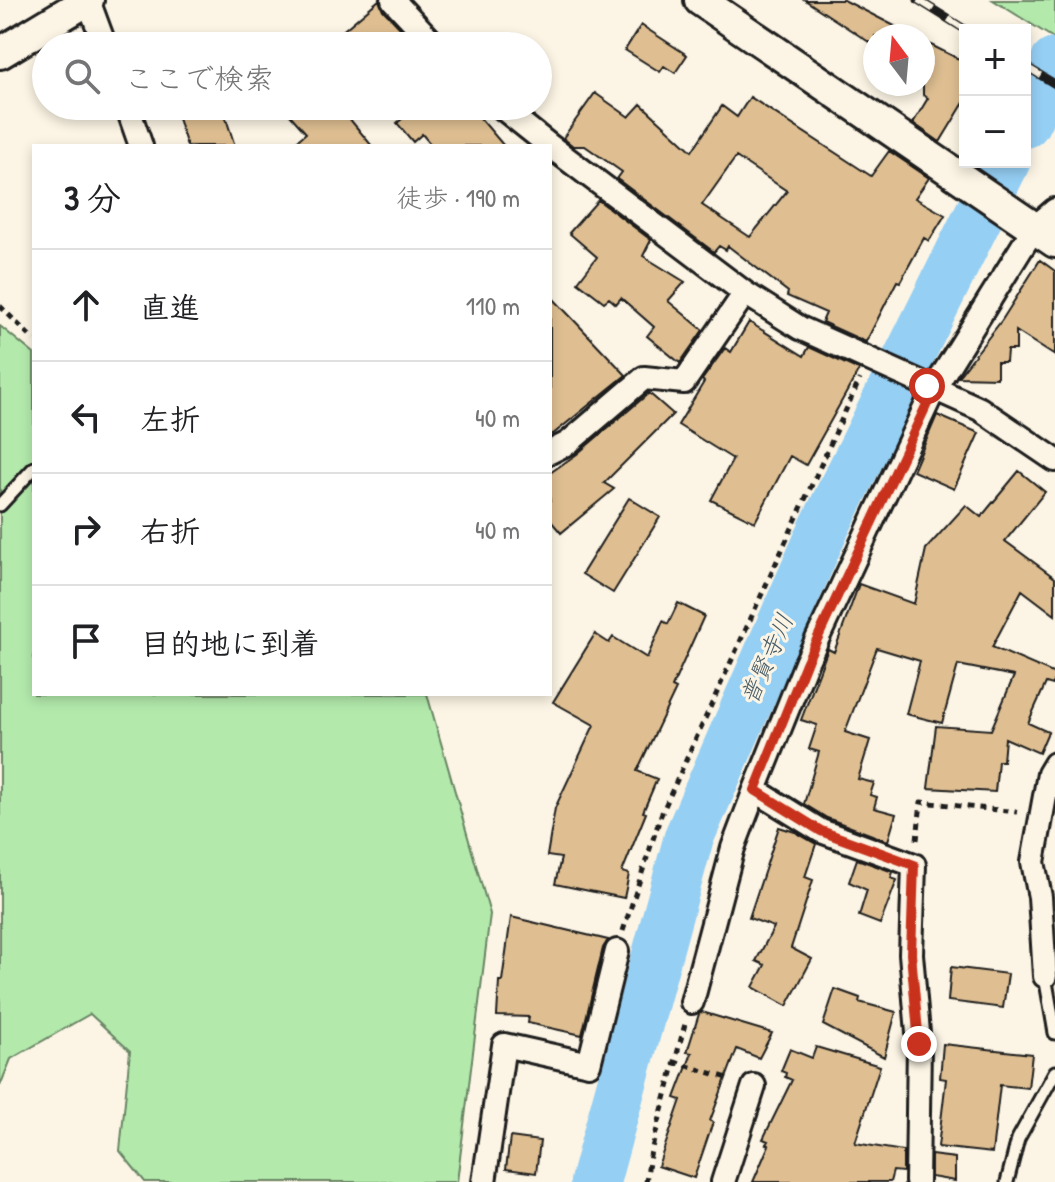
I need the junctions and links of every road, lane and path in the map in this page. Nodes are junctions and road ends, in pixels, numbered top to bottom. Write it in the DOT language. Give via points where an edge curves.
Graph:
graph roads {
  1 [pos="88,0"];
  2 [pos="393,0"];
  3 [pos="700,0"];
  4 [pos="35,32"];
  5 [pos="100,32"];
  6 [pos="423,32"];
  7 [pos="32,34"];
  8 [pos="0,53"];
  9 [pos="132,120"];
  10 [pos="518,120"];
  11 [pos="140,144"];
  12 [pos="548,144"];
  13 [pos="552,148"];
  14 [pos="1042,225"];
  15 [pos="745,293"];
  16 [pos="0,306"];
  17 [pos="32,338"];
  18 [pos="870,360"];
  19 [pos="930,388"];
  20 [pos="552,451"];
  21 [pos="1055,460"];
  22 [pos="32,470"];
  23 [pos="0,505"];
  24 [pos="1055,764"];
  25 [pos="755,790"];
  26 [pos="1041,815"];
  27 [pos="914,865"];
  28 [pos="617,951"];
  29 [pos="1045,976"];
  30 [pos="692,1002"];
  31 [pos="1055,1033"];
  32 [pos="674,1062"];
  33 [pos="1055,1072"];
  34 [pos="754,1086"];
  35 [pos="484,1182"];
  36 [pos="646,1182"];
  37 [pos="723,1182"];
  38 [pos="917,1182"];
  39 [pos="1007,1182"];
  1 -- 4 [label="street"];
  1 -- 5 [label="street"];
  2 -- 6 [label="street"];
  3 -- 14 [label="street" via="953,174"];
  7 -- 8 [label="street"];
  9 -- 11 [label="street"];
  10 -- 12 [label="street"];
  13 -- 15 [label="street"];
  14 -- 19 [label="street"];
  15 -- 18 [label="street" via="800,328"];
  15 -- 20 [label="street" via="684,382 644,378"];
  16 -- 17 [label="path"];
  18 -- 19 [label="street"];
  18 -- 28 [label="path" via="661,815"];
  19 -- 21 [label="street" via="980,409"];
  19 -- 25 [label="street"];
  22 -- 23 [label="lane"];
  24 -- 26 [label="street"];
  25 -- 27 [label="street" via="821,831"];
  25 -- 30 [label="street" via="733,848"];
  26 -- 27 [label="path" via="921,802"];
  26 -- 29 [label="street" via="1033,862"];
  27 -- 38 [label="street"];
  28 -- 35 [label="street" via="589,1064 504,1045"];
  29 -- 31 [label="lane"];
  30 -- 32 [label="path"];
  32 -- 34 [label="path"];
  32 -- 36 [label="path"];
  33 -- 39 [label="lane" via="1018,1139"];
  34 -- 37 [label="street"];
}
